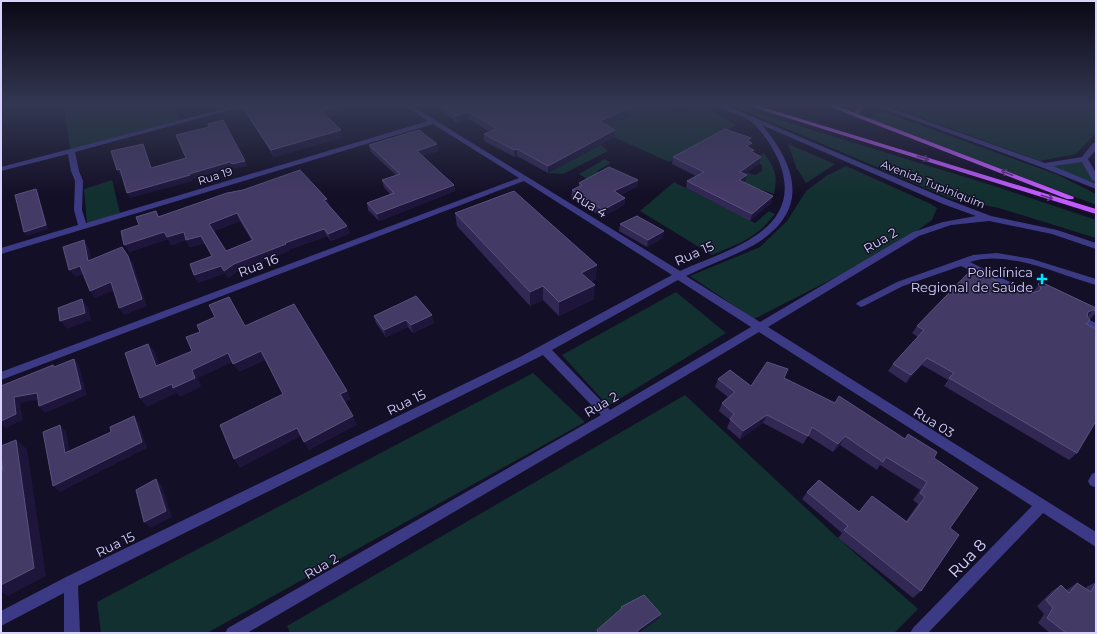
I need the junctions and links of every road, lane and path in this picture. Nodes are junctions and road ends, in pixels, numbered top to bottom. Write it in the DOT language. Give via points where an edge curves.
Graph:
graph roads {
  1 [pos="129,136"];
  2 [pos="389,136"];
  3 [pos="456,136"];
  4 [pos="766,136"];
  5 [pos="791,136"];
  6 [pos="848,136"];
  7 [pos="908,136"];
  8 [pos="962,136"];
  9 [pos="1096,145"];
  10 [pos="71,151"];
  11 [pos="1084,159"];
  12 [pos="1044,165"];
  13 [pos="1,169"];
  14 [pos="525,178"];
  15 [pos="1096,180"];
  16 [pos="1096,187"];
  17 [pos="1096,208"];
  18 [pos="1096,212"];
  19 [pos="989,218"];
  20 [pos="83,227"];
  21 [pos="1096,246"];
  22 [pos="1,251"];
  23 [pos="962,262"];
  24 [pos="679,275"];
  25 [pos="1096,282"];
  26 [pos="1029,296"];
  27 [pos="862,304"];
  28 [pos="758,327"];
  29 [pos="544,349"];
  30 [pos="1,376"];
  31 [pos="609,416"];
  32 [pos="1041,506"];
  33 [pos="1096,540"];
  34 [pos="70,582"];
  35 [pos="1,619"];
  36 [pos="72,633"];
  37 [pos="233,633"];
  38 [pos="918,633"];
  1 -- 10 [label="street"];
  2 -- 20 [label="street, Rua 19"];
  3 -- 14 [label="street, Rua 4"];
  4 -- 24 [label="street, Rua 15" via="776,148 789,179 784,213 754,241"];
  5 -- 19 [label="street, Avenida Tupiniquim"];
  6 -- 18 [label="main road, one-way"];
  17 -- 7 [label="main road, one-way"];
  8 -- 12 [label="street"];
  9 -- 11 [label="street"];
  10 -- 13 [label="street"];
  10 -- 20 [label="street" via="79,181 78,210"];
  11 -- 12 [label="street"];
  11 -- 15 [label="street"];
  12 -- 16 [label="street"];
  14 -- 24 [label="street, Rua 4"];
  14 -- 30 [label="street, Rua 16"];
  19 -- 21 [label="street, Avenida Tupiniquim" via="1035,227"];
  19 -- 28 [label="street, Rua 2" via="938,224 916,234"];
  20 -- 22 [label="street, Rua 19"];
  23 -- 25 [label="street" via="976,257 1014,258"];
  23 -- 26 [label="street"];
  23 -- 27 [label="street" via="900,284"];
  24 -- 28 [label="street, Rua 4"];
  24 -- 29 [label="street, Rua 15"];
  28 -- 31 [label="street, Rua 2"];
  28 -- 32 [label="street, Rua 03"];
  29 -- 31 [label="street"];
  29 -- 34 [label="street, Rua 15"];
  31 -- 37 [label="street, Rua 2"];
  32 -- 33 [label="street, Rua 03"];
  32 -- 38 [label="street, Rua 8"];
  34 -- 35 [label="street, Rua 15"];
  34 -- 36 [label="street"];
}
